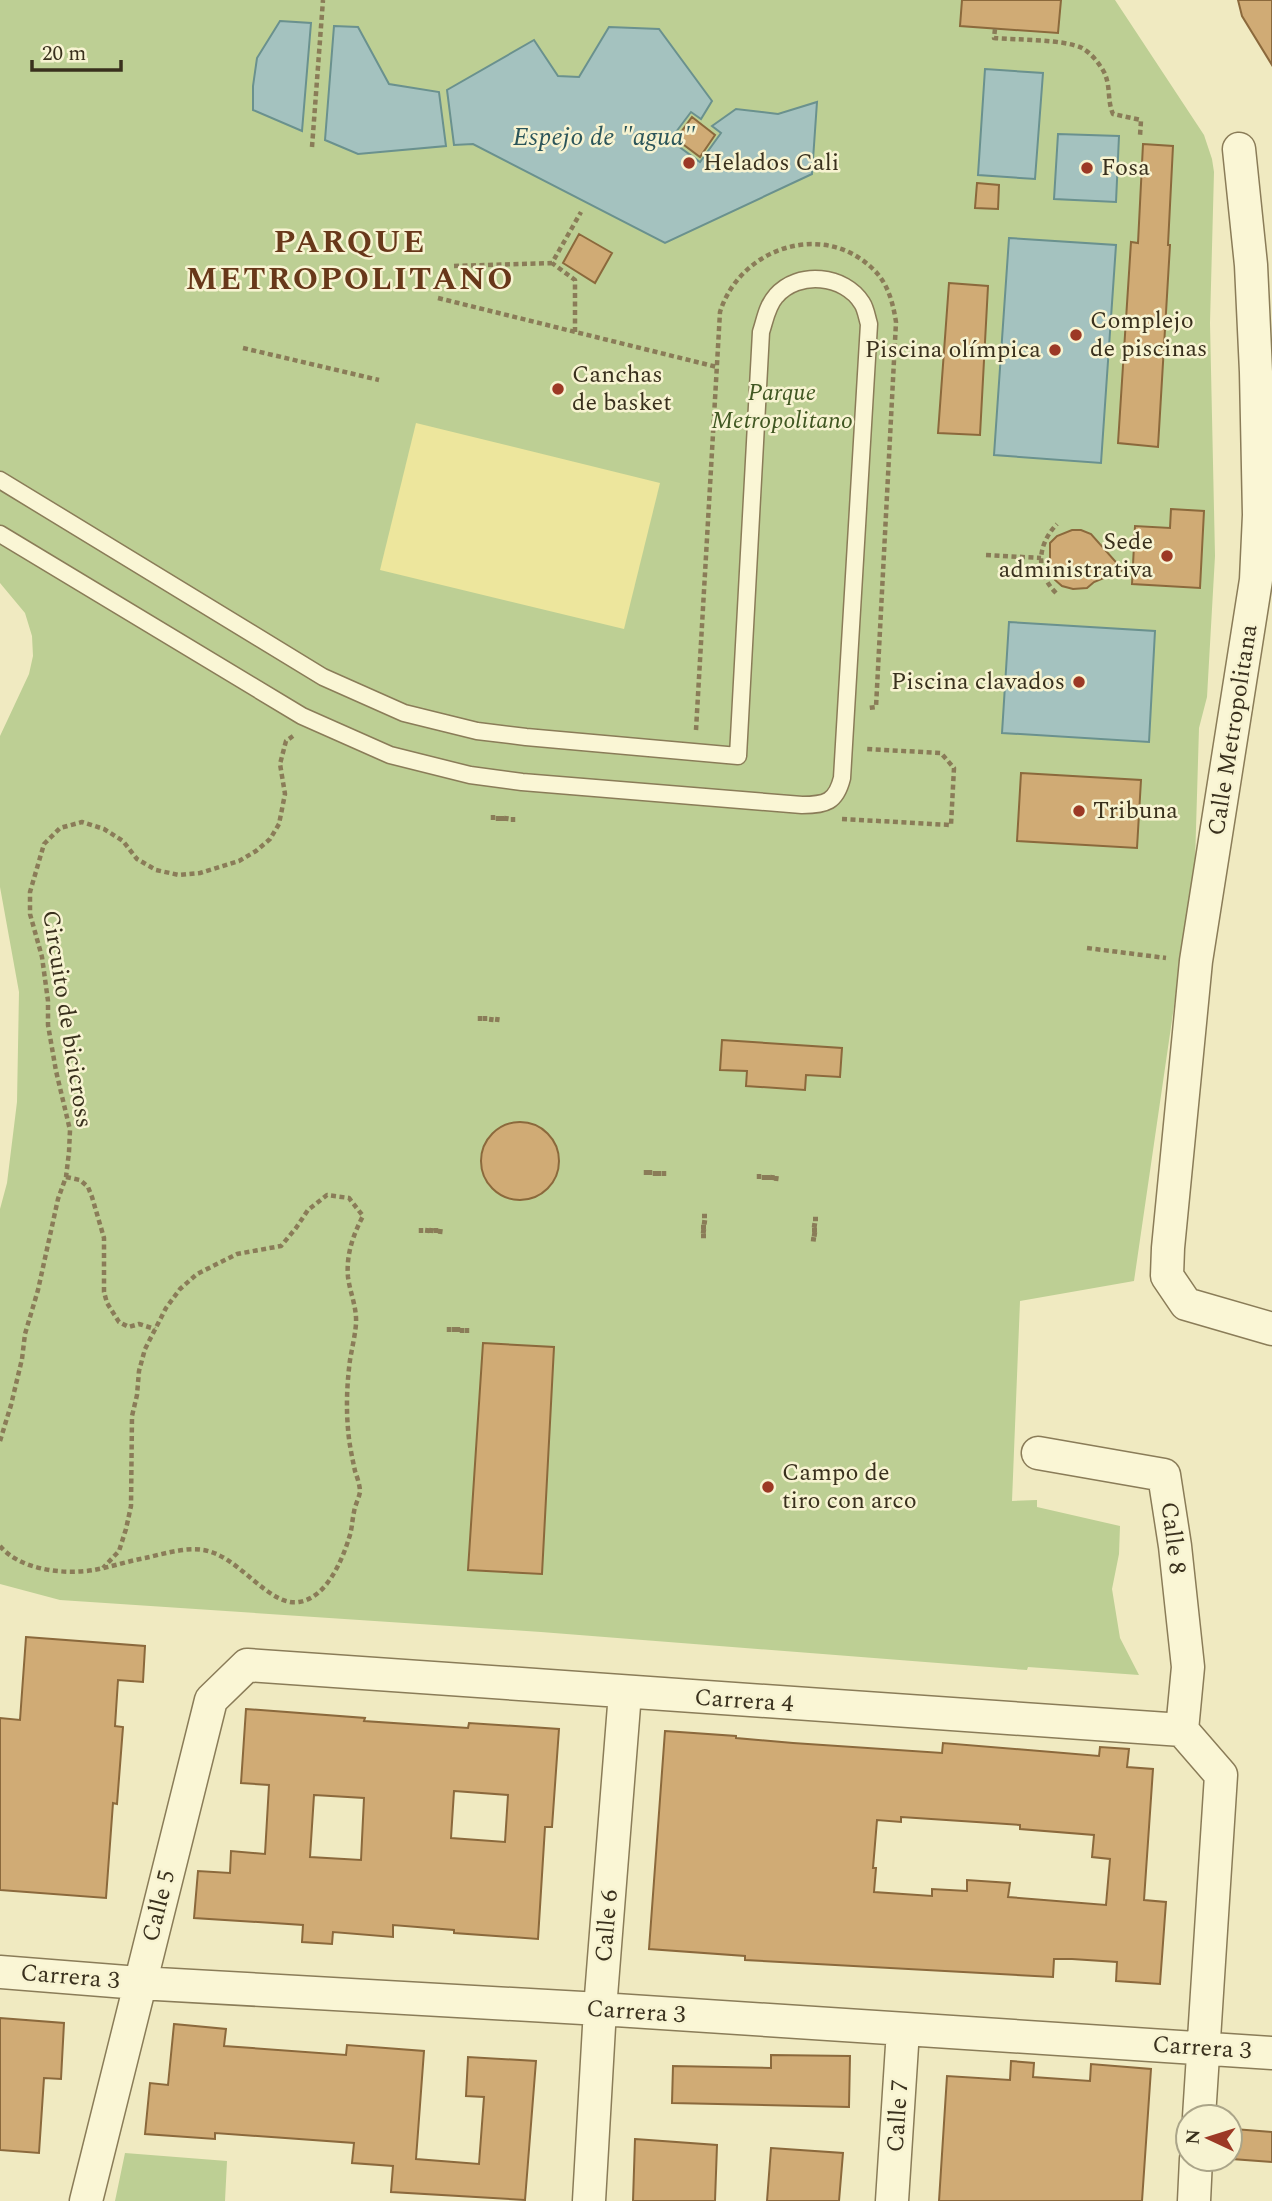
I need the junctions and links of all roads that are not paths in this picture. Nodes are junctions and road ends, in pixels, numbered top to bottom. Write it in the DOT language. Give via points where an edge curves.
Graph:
graph roads {
  1 [pos="1239,149"];
  2 [pos="0,480"];
  3 [pos="0,534"];
  4 [pos="1264,580"];
  5 [pos="1272,1329"];
  6 [pos="1038,1453"];
  7 [pos="247,1665"];
  8 [pos="625,1693"];
  9 [pos="1182,1730"];
  10 [pos="0,1972"];
  11 [pos="139,1983"];
  12 [pos="600,2009"];
  13 [pos="903,2030"];
  14 [pos="1203,2048"];
  15 [pos="1272,2053"];
  16 [pos="1200,2103"];
  17 [pos="1195,2173"];
  18 [pos="86,2201"];
  19 [pos="589,2201"];
  20 [pos="892,2201"];
  21 [pos="1194,2201"];
  1 -- 4 [label="street, Calle Metropolitana" via="1251,265"];
  2 -- 3 [label="lane" via="323,677 404,713 477,731 738,756 761,332 767,312 787,286 824,279 852,291 869,324 842,778 839,791 819,805 522,782 470,775 390,755 302,716"];
  4 -- 5 [label="street, Calle Metropolitana" via="1196,961 1167,1276 1186,1304"];
  6 -- 9 [label="street, Calle 8" via="1164,1475 1188,1667"];
  7 -- 8 [label="street, Carrera 4"];
  7 -- 11 [label="street, Calle 5" via="211,1700"];
  8 -- 9 [label="street, Carrera 4"];
  8 -- 12 [label="street, Calle 6"];
  9 -- 14 [label="street" via="1221,1775"];
  10 -- 11 [label="street, Carrera 3"];
  11 -- 12 [label="street, Carrera 3"];
  11 -- 18 [label="street, Calle 5"];
  12 -- 13 [label="street, Carrera 3"];
  12 -- 19 [label="street, Calle 6"];
  13 -- 14 [label="street, Carrera 3"];
  13 -- 20 [label="street, Calle 7"];
  14 -- 15 [label="street, Carrera 3"];
  14 -- 16 [label="street"];
  17 -- 21 [label="street"];
}
